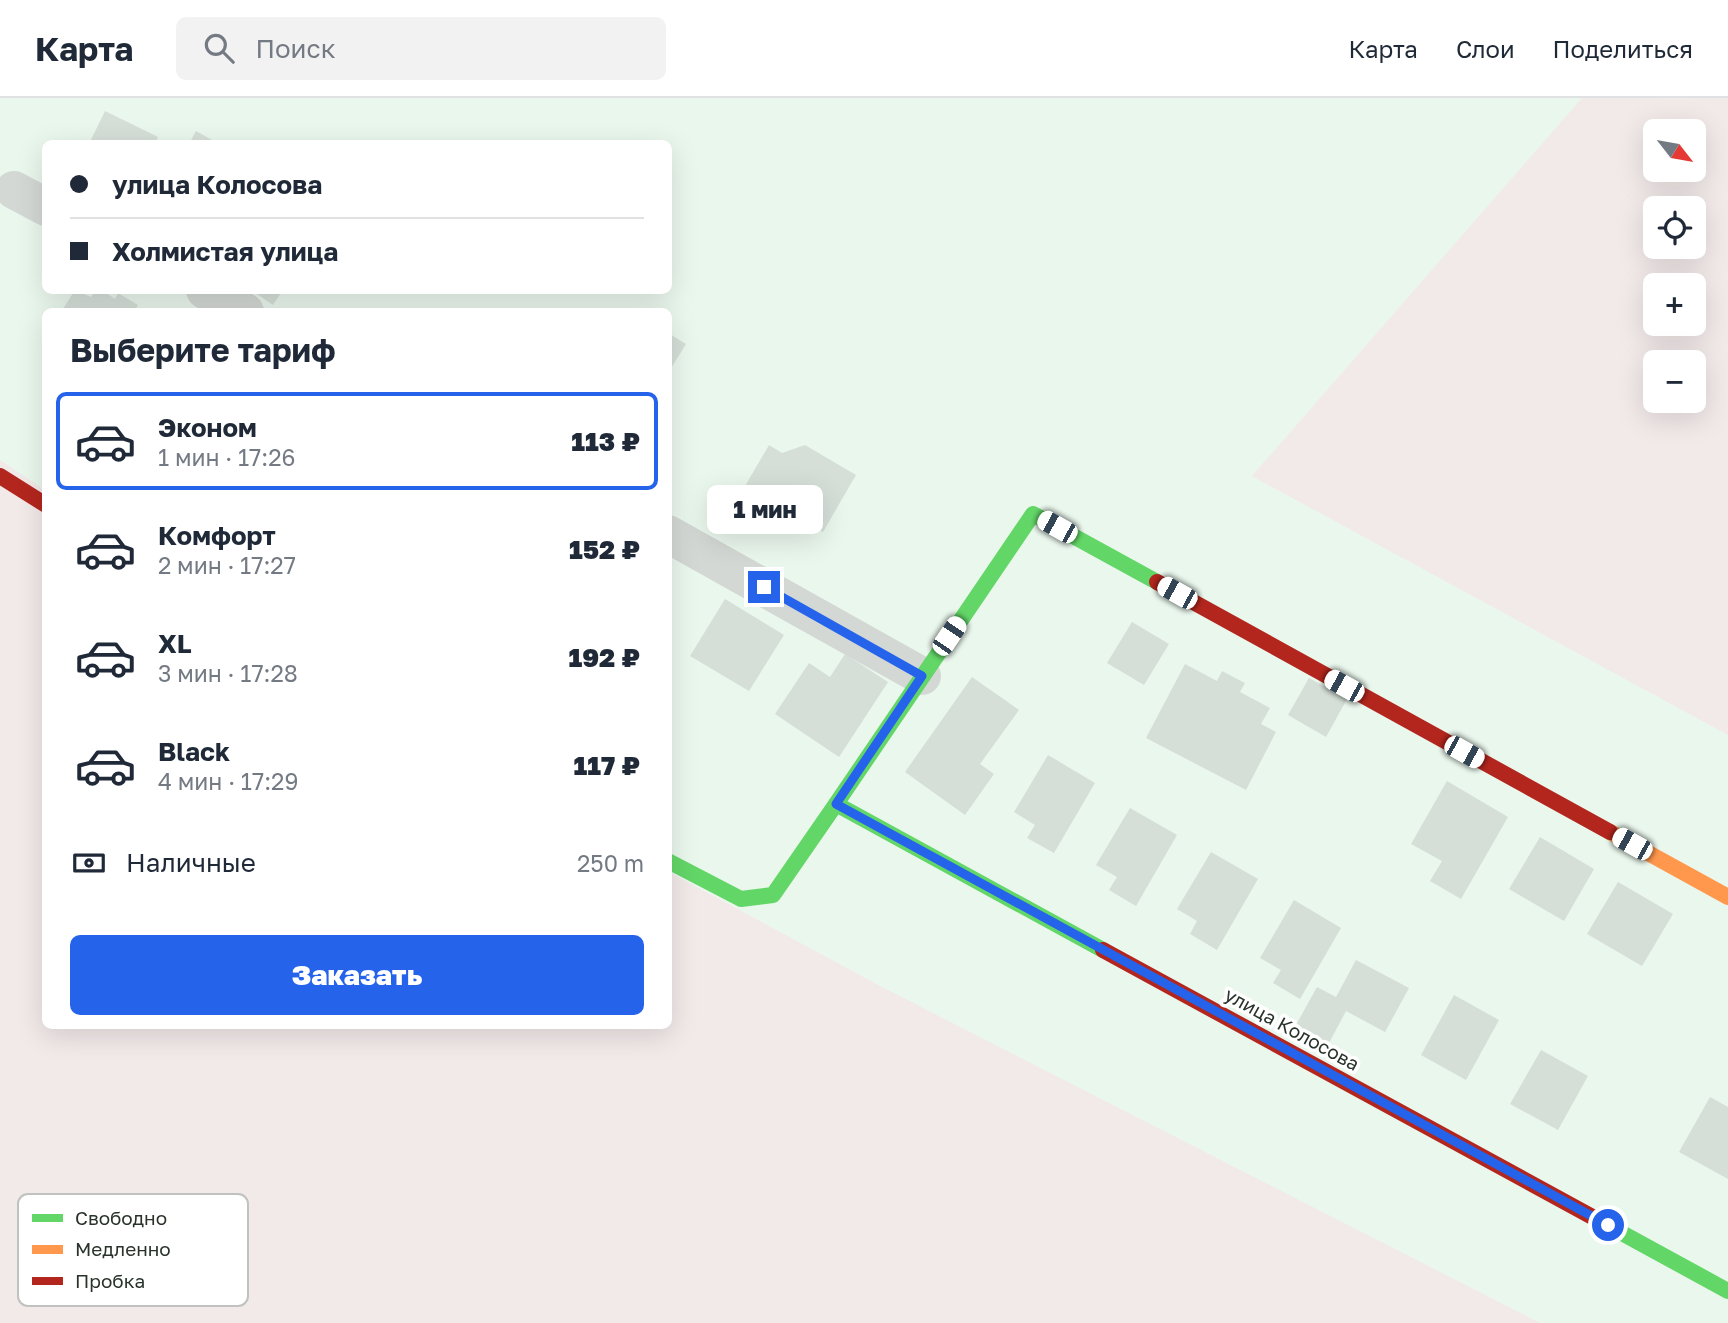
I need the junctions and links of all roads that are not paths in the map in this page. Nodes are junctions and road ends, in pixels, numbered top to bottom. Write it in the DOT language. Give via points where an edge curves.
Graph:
graph roads {
  1 [pos="212,294"];
  2 [pos="238,308"];
  3 [pos="0,476"];
  4 [pos="42,502"];
  5 [pos="672,536"];
  6 [pos="922,676"];
  7 [pos="836,804"];
  8 [pos="672,863"];
  9 [pos="1728,897"];
  10 [pos="1728,1291"];
  1 -- 2 [label="street"];
  3 -- 4 [label="street"];
  5 -- 6 [label="street"];
  6 -- 7 [label="street"];
  6 -- 9 [label="street" via="1033,514"];
  7 -- 8 [label="street" via="773,895 741,899"];
  7 -- 10 [label="street, улица Колосова"];
}
